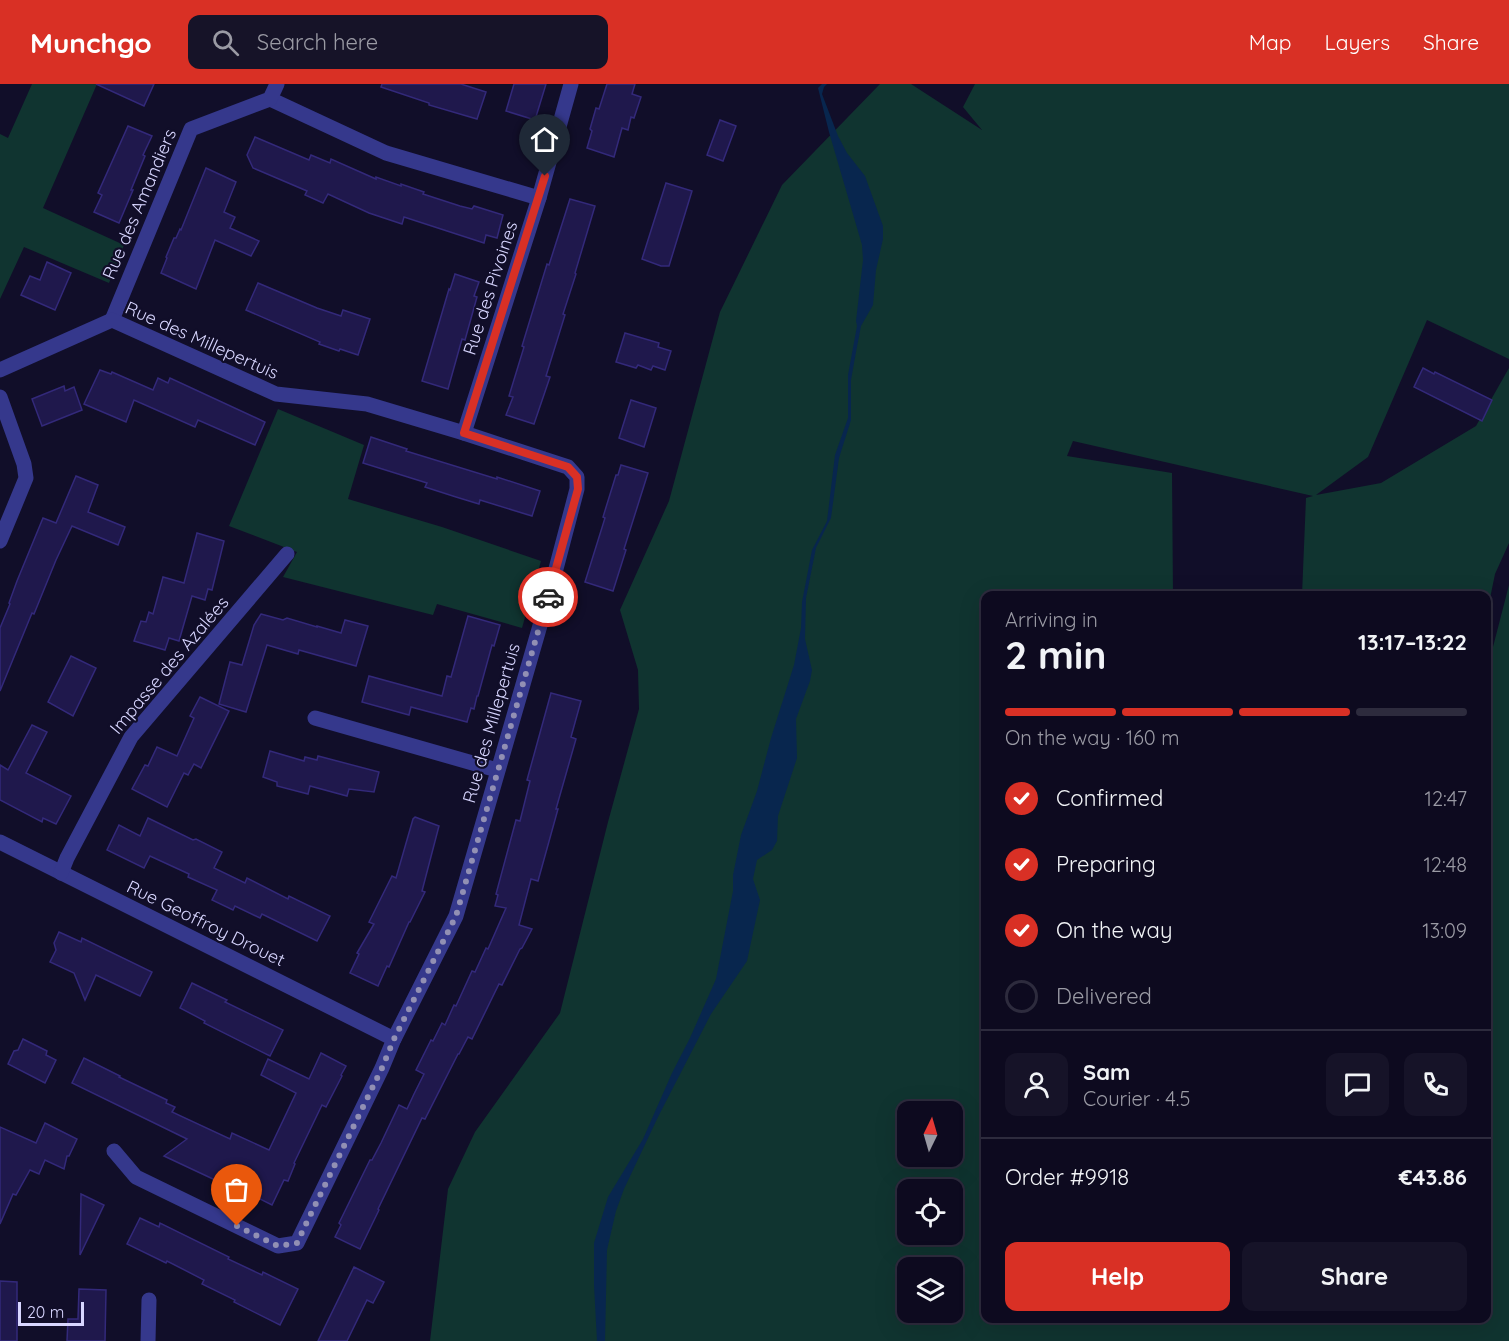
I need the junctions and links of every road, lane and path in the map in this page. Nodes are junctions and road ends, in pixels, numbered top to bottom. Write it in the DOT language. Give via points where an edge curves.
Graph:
graph roads {
  1 [pos="278,84"];
  2 [pos="571,84"];
  3 [pos="270,99"];
  4 [pos="539,198"];
  5 [pos="112,320"];
  6 [pos="0,370"];
  7 [pos="0,397"];
  8 [pos="464,433"];
  9 [pos="0,541"];
  10 [pos="287,554"];
  11 [pos="315,718"];
  12 [pos="497,770"];
  13 [pos="0,842"];
  14 [pos="61,873"];
  15 [pos="394,1039"];
  16 [pos="114,1150"];
  17 [pos="149,1300"];
  18 [pos="148,1341"];
  1 -- 3 [label="street"];
  2 -- 4 [label="street, Rue des Pivoines"];
  3 -- 4 [label="street" via="386,153"];
  3 -- 5 [label="street, Rue des Amandiers" via="191,129"];
  4 -- 8 [label="street, Rue des Pivoines"];
  5 -- 6 [label="street, Rue des Millepertuis"];
  5 -- 8 [label="street, Rue des Millepertuis" via="276,394 367,404"];
  7 -- 9 [label="street" via="26,478"];
  8 -- 12 [label="street, Rue des Millepertuis" via="568,467 577,477 578,489"];
  10 -- 14 [label="street, Impasse des Azalées" via="131,737"];
  11 -- 12 [label="street"];
  12 -- 15 [label="street, Rue des Millepertuis" via="456,916"];
  13 -- 14 [label="street, Rue Geoffroy Drouet"];
  14 -- 15 [label="street, Rue Geoffroy Drouet"];
  15 -- 16 [label="street, Rue des Millepertuis" via="297,1243 278,1246 136,1177"];
  17 -- 18 [label="street"];
}
